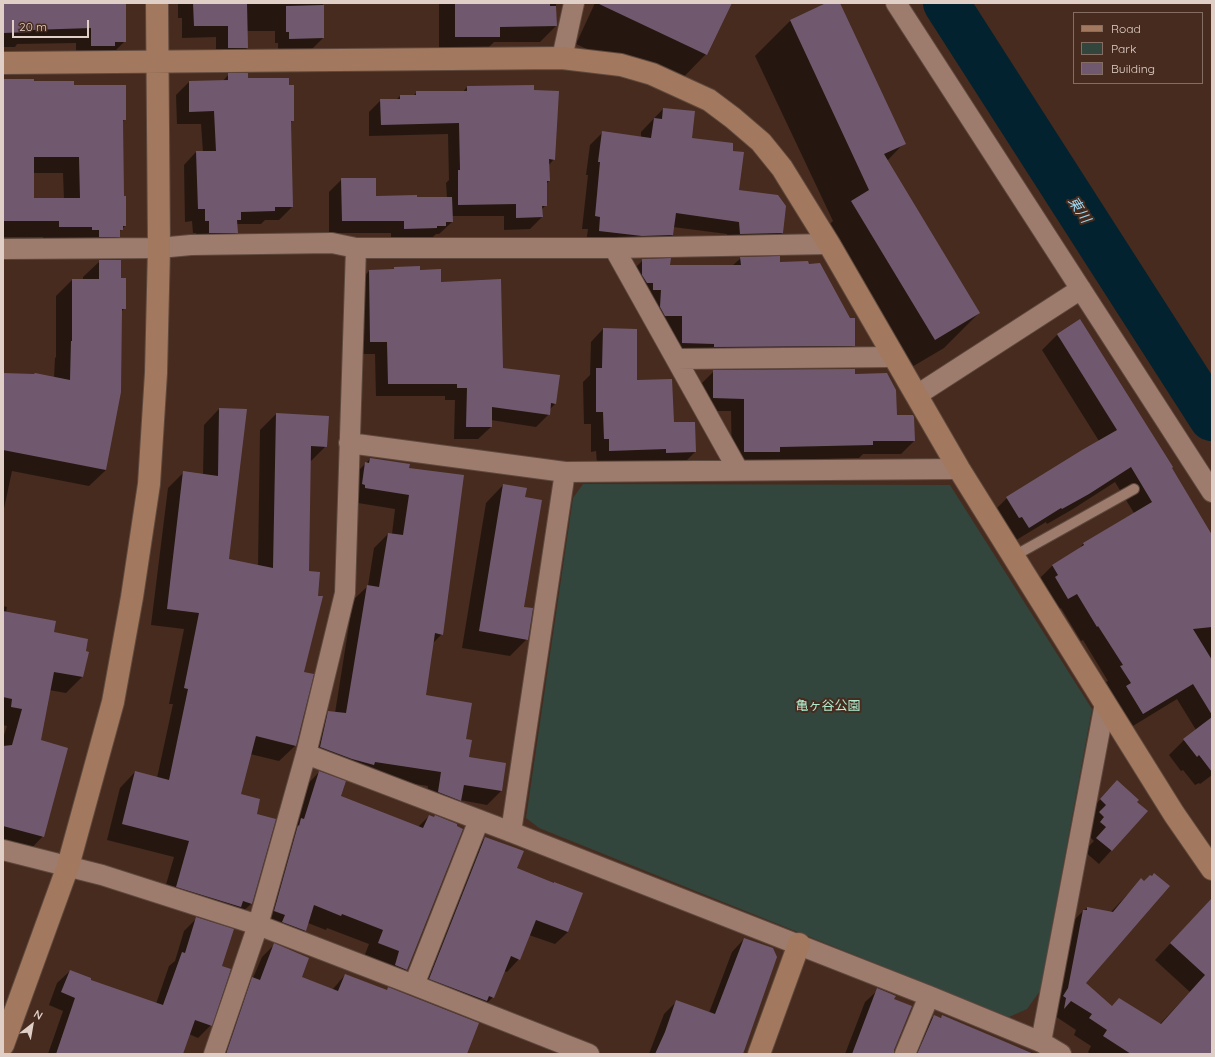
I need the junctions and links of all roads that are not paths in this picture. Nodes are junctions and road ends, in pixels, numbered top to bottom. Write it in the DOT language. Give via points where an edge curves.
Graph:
graph roads {
  1 [pos="157,3"];
  2 [pos="574,3"];
  3 [pos="896,3"];
  4 [pos="562,58"];
  5 [pos="158,62"];
  6 [pos="3,63"];
  7 [pos="829,244"];
  8 [pos="3,248"];
  9 [pos="159,248"];
  10 [pos="356,248"];
  11 [pos="614,248"];
  12 [pos="1081,289"];
  13 [pos="895,357"];
  14 [pos="676,359"];
  15 [pos="917,395"];
  16 [pos="349,443"];
  17 [pos="959,468"];
  18 [pos="738,470"];
  19 [pos="565,472"];
  20 [pos="1134,489"];
  21 [pos="1212,492"];
  22 [pos="1014,556"];
  23 [pos="1105,703"];
  24 [pos="306,754"];
  25 [pos="480,820"];
  26 [pos="511,832"];
  27 [pos="3,850"];
  28 [pos="68,866"];
  29 [pos="1212,869"];
  30 [pos="258,925"];
  31 [pos="799,944"];
  32 [pos="414,985"];
  33 [pos="929,996"];
  34 [pos="1041,1042"];
  35 [pos="3,1045"];
  36 [pos="214,1054"];
  37 [pos="589,1054"];
  38 [pos="759,1054"];
  39 [pos="905,1054"];
  40 [pos="1061,1054"];
  1 -- 5 [label="street"];
  2 -- 4 [label="street"];
  3 -- 12 [label="street"];
  4 -- 5 [label="street"];
  4 -- 7 [label="street" via="622,65 664,79 709,100 761,142 782,168"];
  5 -- 6 [label="street"];
  5 -- 9 [label="street"];
  7 -- 11 [label="street"];
  7 -- 13 [label="street"];
  8 -- 9 [label="street"];
  9 -- 10 [label="street" via="191,245 332,243"];
  9 -- 28 [label="street" via="156,373 147,499 113,702"];
  10 -- 11 [label="street"];
  10 -- 16 [label="street"];
  11 -- 14 [label="street"];
  12 -- 15 [label="street"];
  12 -- 21 [label="street"];
  13 -- 14 [label="street"];
  13 -- 15 [label="street"];
  14 -- 18 [label="street"];
  15 -- 17 [label="street"];
  16 -- 19 [label="street"];
  16 -- 24 [label="street" via="345,593"];
  17 -- 18 [label="street"];
  17 -- 22 [label="street"];
  18 -- 19 [label="street"];
  19 -- 26 [label="street"];
  20 -- 22 [label="lane"];
  22 -- 23 [label="street"];
  23 -- 29 [label="street" via="1174,814"];
  23 -- 34 [label="street"];
  24 -- 25 [label="street"];
  24 -- 30 [label="street"];
  25 -- 26 [label="street"];
  25 -- 32 [label="street"];
  26 -- 31 [label="street"];
  27 -- 28 [label="street"];
  28 -- 30 [label="street"];
  28 -- 35 [label="street"];
  30 -- 32 [label="street"];
  30 -- 36 [label="street"];
  31 -- 33 [label="street"];
  31 -- 38 [label="street"];
  32 -- 37 [label="street"];
  33 -- 34 [label="street"];
  33 -- 39 [label="street"];
  34 -- 40 [label="street"];
}
